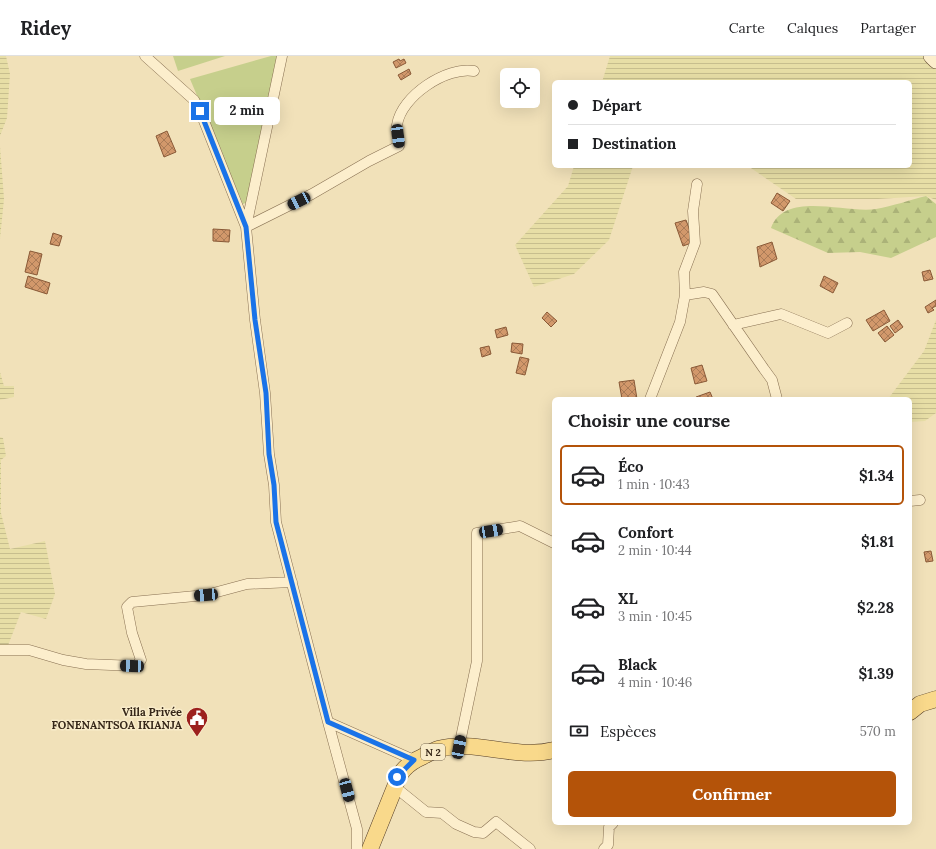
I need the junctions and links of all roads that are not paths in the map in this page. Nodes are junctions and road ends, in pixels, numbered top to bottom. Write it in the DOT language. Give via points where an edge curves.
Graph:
graph roads {
  1 [pos="145,56"];
  2 [pos="282,56"];
  3 [pos="931,56"];
  4 [pos="936,61"];
  5 [pos="474,71"];
  6 [pos="697,184"];
  7 [pos="246,227"];
  8 [pos="685,295"];
  9 [pos="847,323"];
  10 [pos="733,325"];
  11 [pos="651,397"];
  12 [pos="776,397"];
  13 [pos="552,542"];
  14 [pos="292,582"];
  15 [pos="0,650"];
  16 [pos="936,699"];
  17 [pos="912,710"];
  18 [pos="328,722"];
  19 [pos="459,747"];
  20 [pos="552,750"];
  21 [pos="414,760"];
  22 [pos="395,787"];
  23 [pos="611,825"];
  24 [pos="357,849"];
  25 [pos="370,849"];
  26 [pos="530,849"];
  27 [pos="604,849"];
  1 -- 7 [label="street" via="194,100"];
  2 -- 7 [label="street"];
  3 -- 4 [label="main road"];
  5 -- 7 [label="street" via="454,72 412,96 404,107 397,126 399,146"];
  6 -- 8 [label="street" via="692,211 695,243 684,272"];
  7 -- 14 [label="street" via="255,320 266,393 276,522"];
  8 -- 10 [label="street" via="704,292 712,294"];
  8 -- 11 [label="street" via="680,322"];
  9 -- 10 [label="street" via="828,333 781,314"];
  10 -- 12 [label="street" via="772,380"];
  13 -- 19 [label="street" via="520,526 477,533 477,661"];
  14 -- 15 [label="street" via="247,584 206,595 132,602 127,607 141,660 136,666 86,664 29,650"];
  14 -- 18 [label="street"];
  16 -- 17 [label="main road" via="920,704"];
  18 -- 21 [label="street"];
  18 -- 24 [label="street" via="357,829"];
  19 -- 20 [label="main road, N 2" via="531,754"];
  19 -- 21 [label="main road, N 2" via="438,749"];
  21 -- 22 [label="main road, N 2" via="397,777"];
  22 -- 25 [label="main road, N 2"];
  22 -- 26 [label="street" via="426,812 442,813 456,824 474,832 483,833 496,822"];
  23 -- 27 [label="street" via="608,845"];
}
